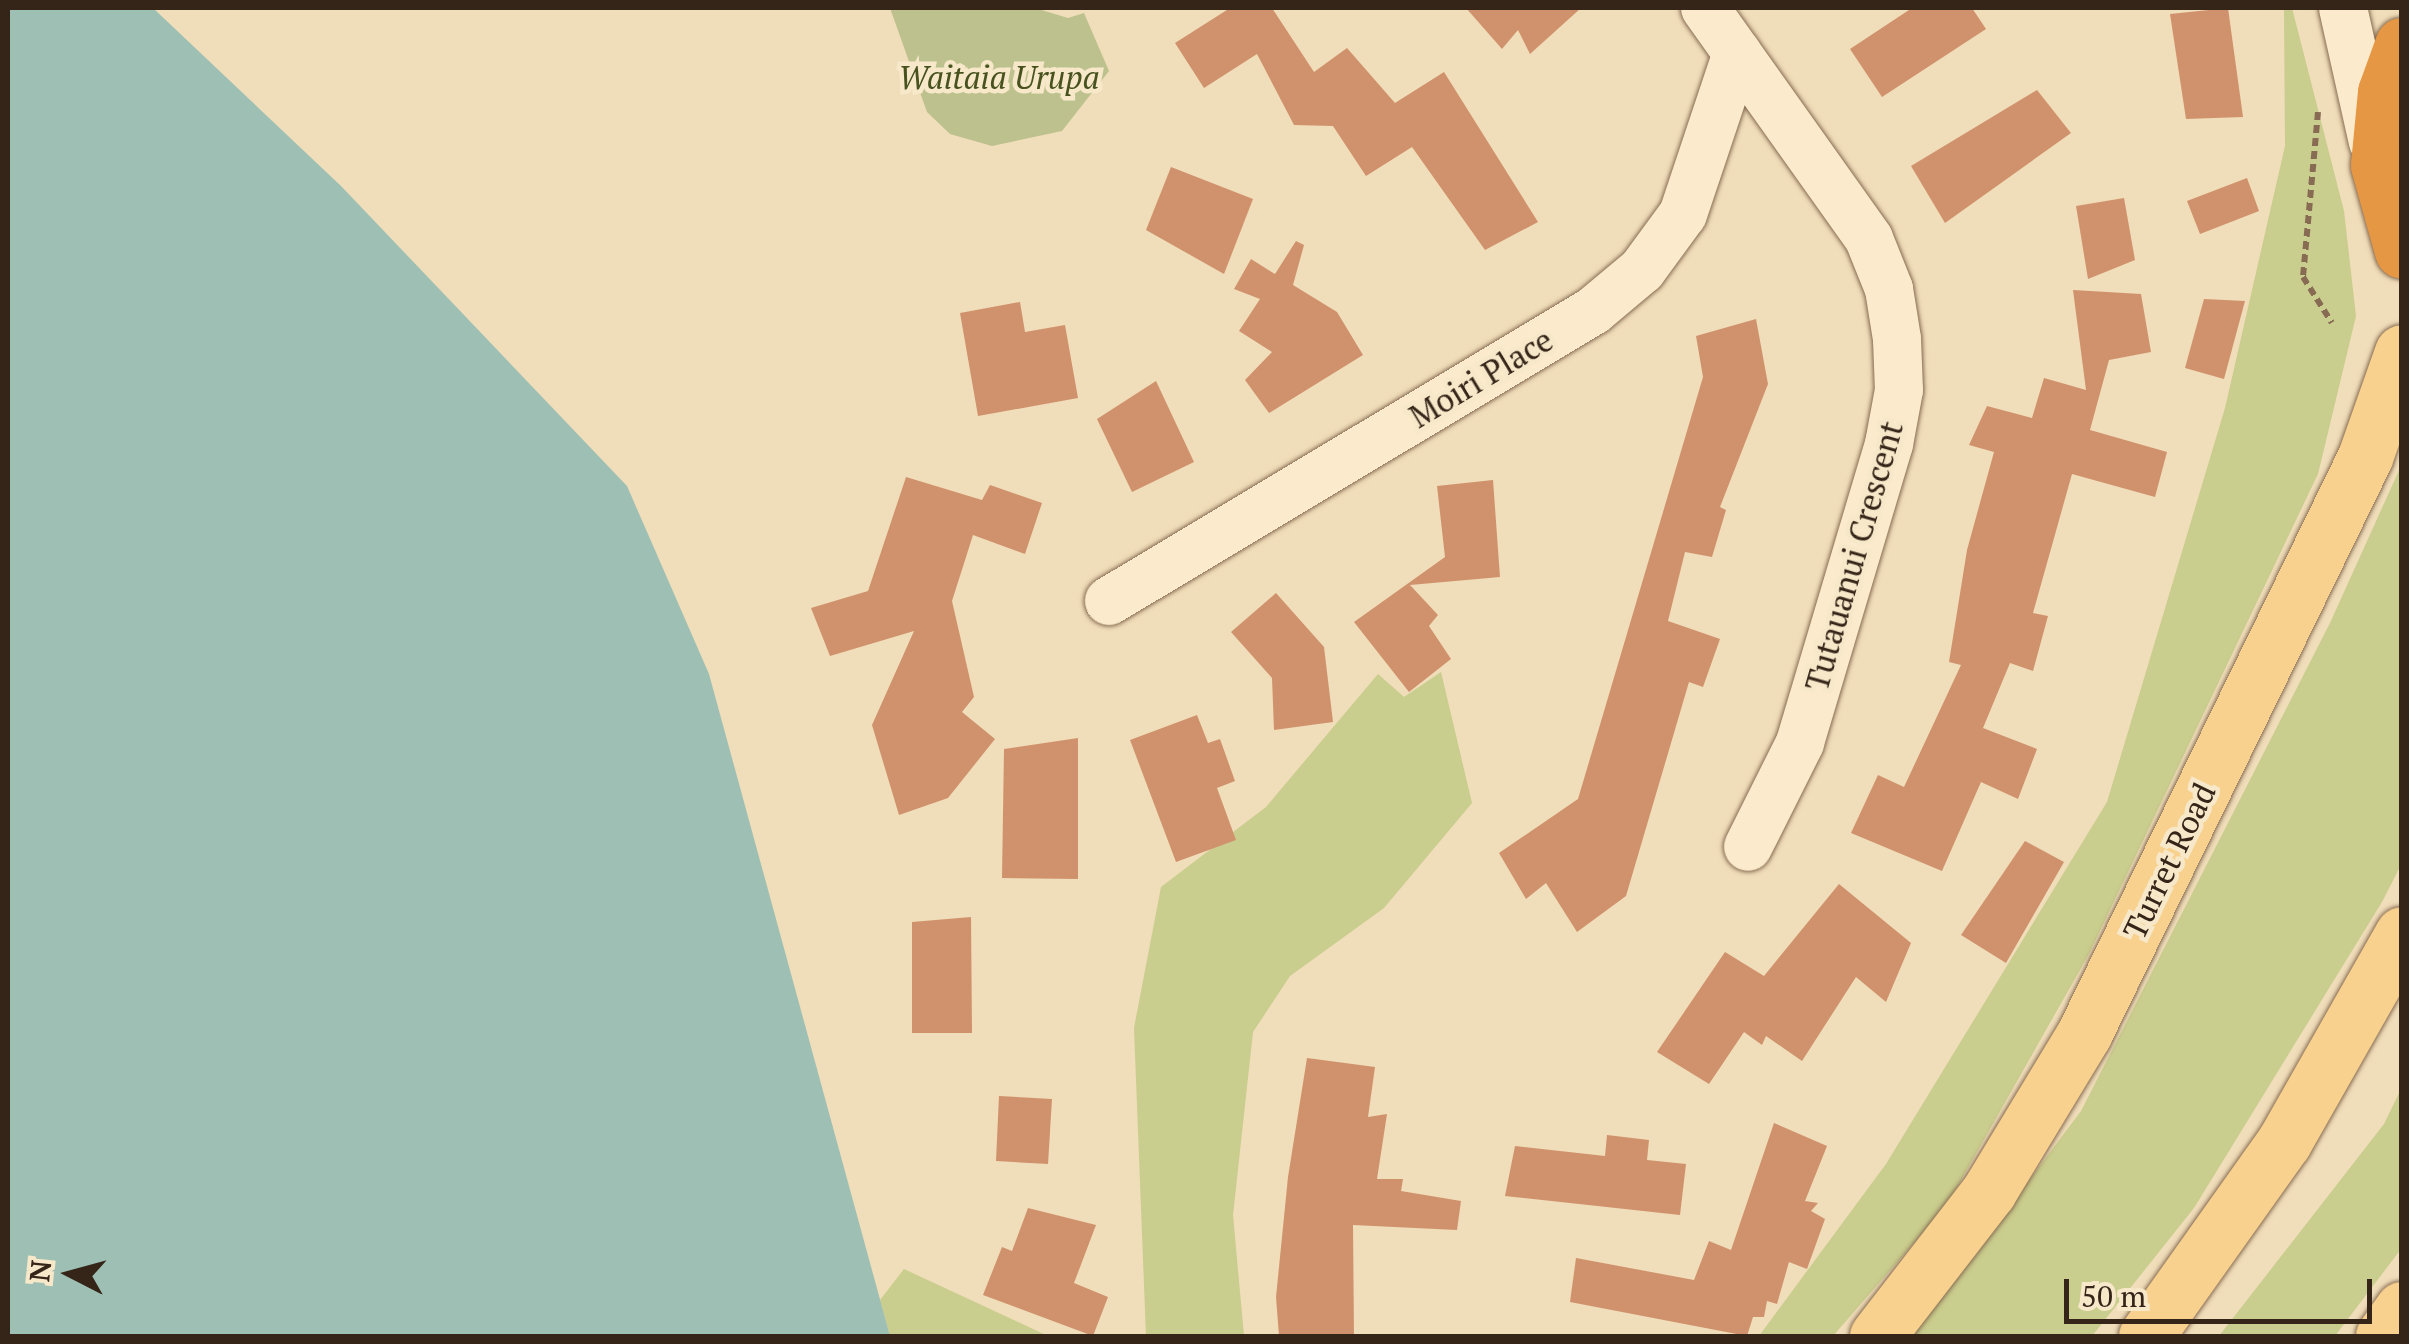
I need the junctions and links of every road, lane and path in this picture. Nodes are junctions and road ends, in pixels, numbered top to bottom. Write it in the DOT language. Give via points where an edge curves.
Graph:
graph roads {
  1 [pos="1706,8"];
  2 [pos="2343,8"];
  3 [pos="2402,45"];
  4 [pos="1737,52"];
  5 [pos="2318,93"];
  6 [pos="2378,165"];
  7 [pos="2402,251"];
  8 [pos="2332,323"];
  9 [pos="2402,352"];
  10 [pos="1109,601"];
  11 [pos="1748,847"];
  12 [pos="2402,934"];
  13 [pos="2402,1309"];
  14 [pos="1877,1336"];
  15 [pos="2146,1336"];
  16 [pos="2383,1336"];
  1 -- 4 [label="street, Tutauanui Crescent"];
  2 -- 6 [label="street"];
  3 -- 6 [label="highway" via="2386,92"];
  4 -- 10 [label="street, Moiri Place" via="1683,214 1642,270 1593,311"];
  4 -- 11 [label="street, Tutauanui Crescent" via="1869,239 1889,290 1899,390 1800,743"];
  5 -- 8 [label="path" via="2318,171 2303,277"];
  6 -- 7 [label="highway"];
  9 -- 14 [label="main road, Turret Road" via="2365,457 2084,1034 1989,1190"];
  12 -- 15 [label="main road" via="2284,1142"];
  13 -- 16 [label="main road"];
}
